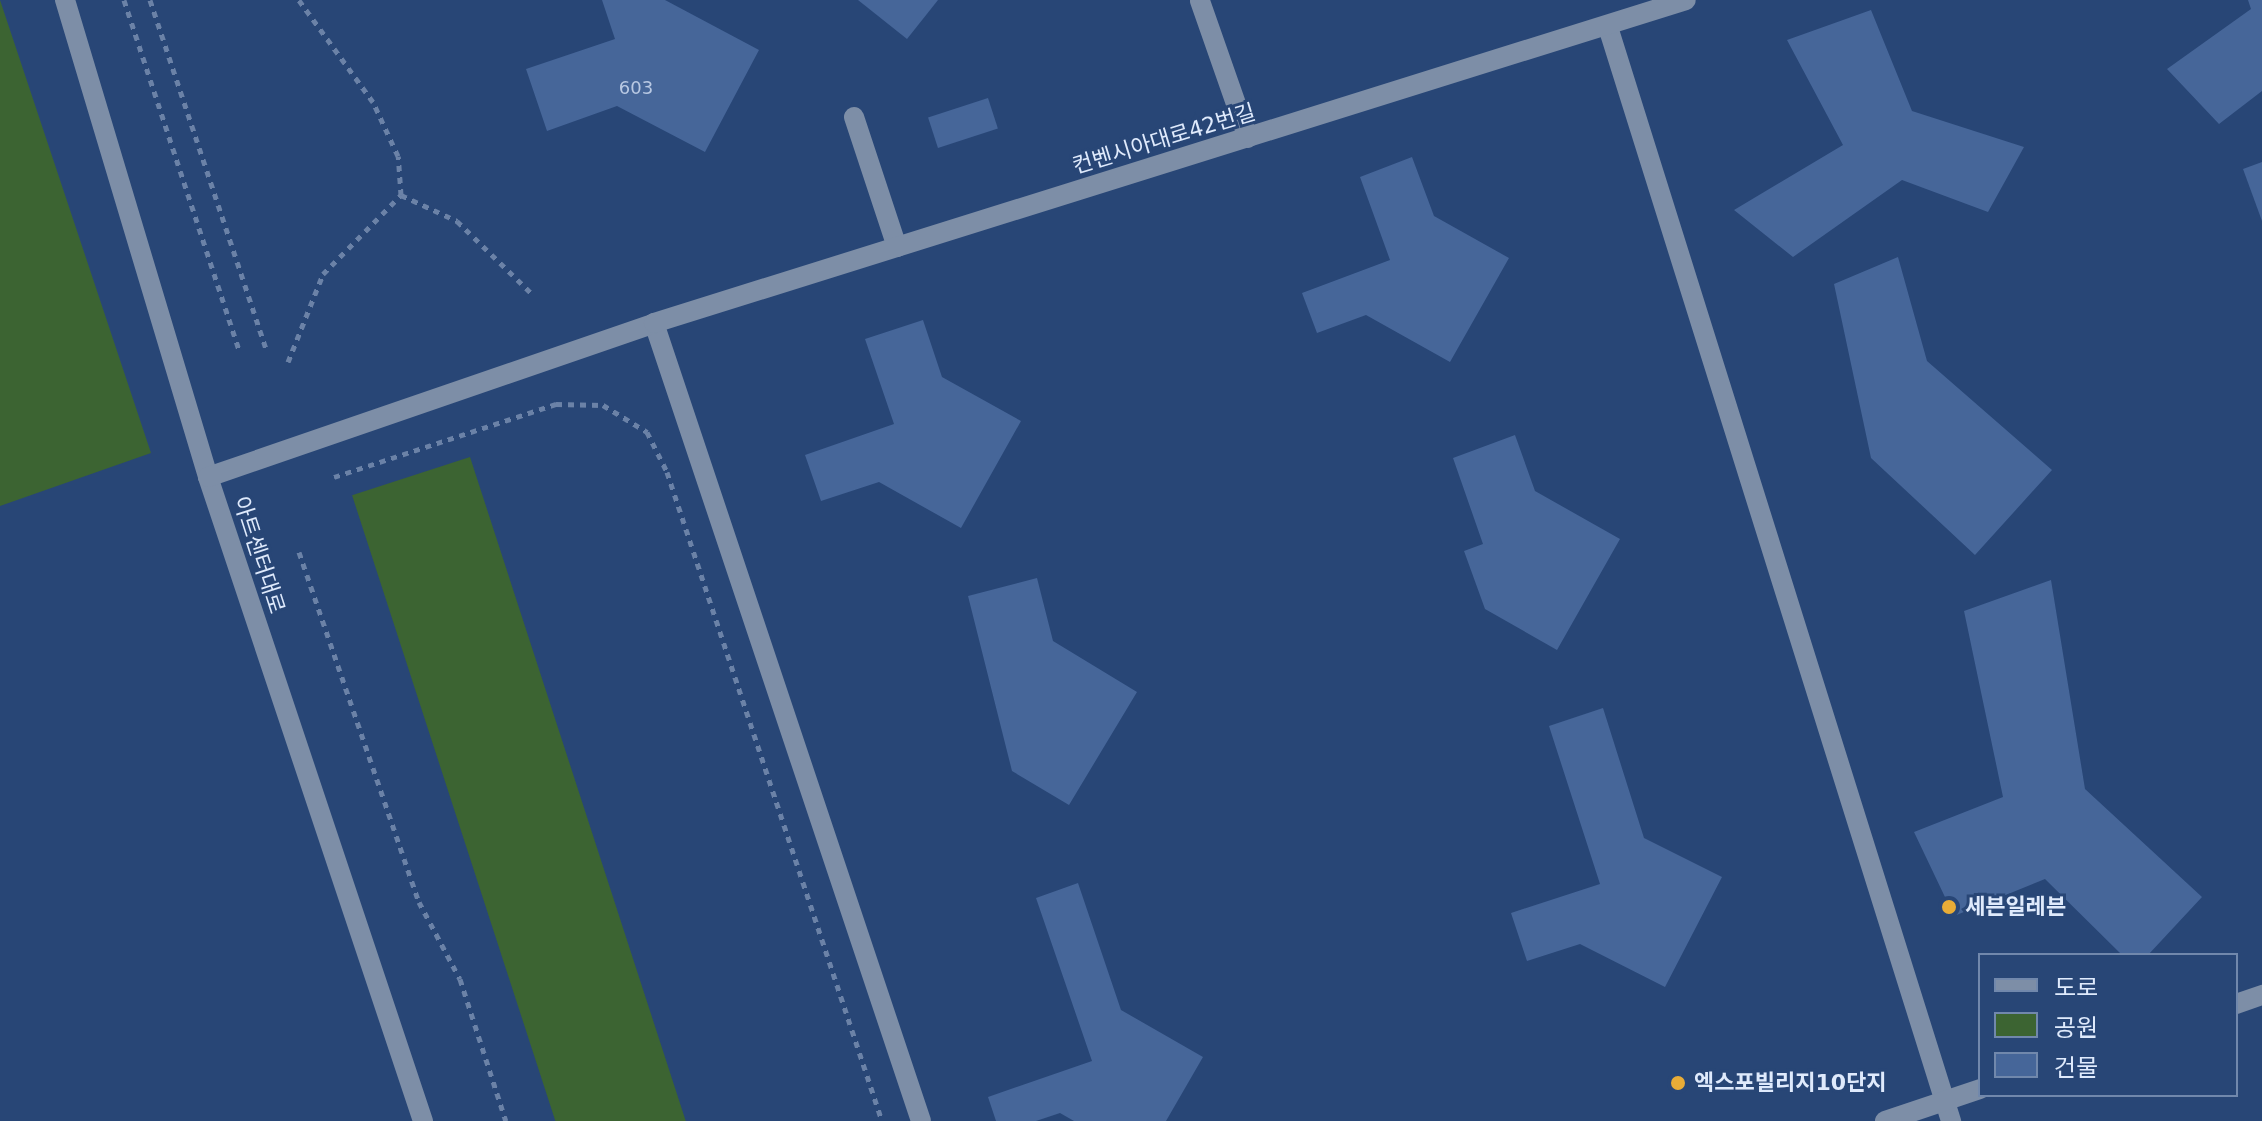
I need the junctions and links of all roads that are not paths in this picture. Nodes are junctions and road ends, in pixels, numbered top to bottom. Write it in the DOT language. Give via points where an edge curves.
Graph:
graph roads {
  1 [pos="65,0"];
  2 [pos="1686,0"];
  3 [pos="1200,1"];
  4 [pos="1608,27"];
  5 [pos="854,117"];
  6 [pos="1248,138"];
  7 [pos="897,247"];
  8 [pos="654,323"];
  9 [pos="208,477"];
  10 [pos="2262,995"];
  11 [pos="2238,1003"];
  12 [pos="1978,1090"];
  13 [pos="1948,1111"];
  14 [pos="423,1121"];
  15 [pos="921,1121"];
  16 [pos="1885,1121"];
  1 -- 9 [label="street, 아트센터대로"];
  2 -- 4 [label="street, 컨벤시아대로42번길"];
  3 -- 6 [label="street"];
  4 -- 6 [label="street, 컨벤시아대로42번길"];
  4 -- 13 [label="street"];
  5 -- 7 [label="street"];
  6 -- 7 [label="street, 컨벤시아대로42번길"];
  7 -- 8 [label="street, 컨벤시아대로42번길"];
  8 -- 9 [label="street, 컨벤시아대로42번길"];
  8 -- 15 [label="street"];
  9 -- 14 [label="street, 아트센터대로"];
  10 -- 11 [label="street"];
  12 -- 13 [label="street"];
  13 -- 16 [label="street"];
}
